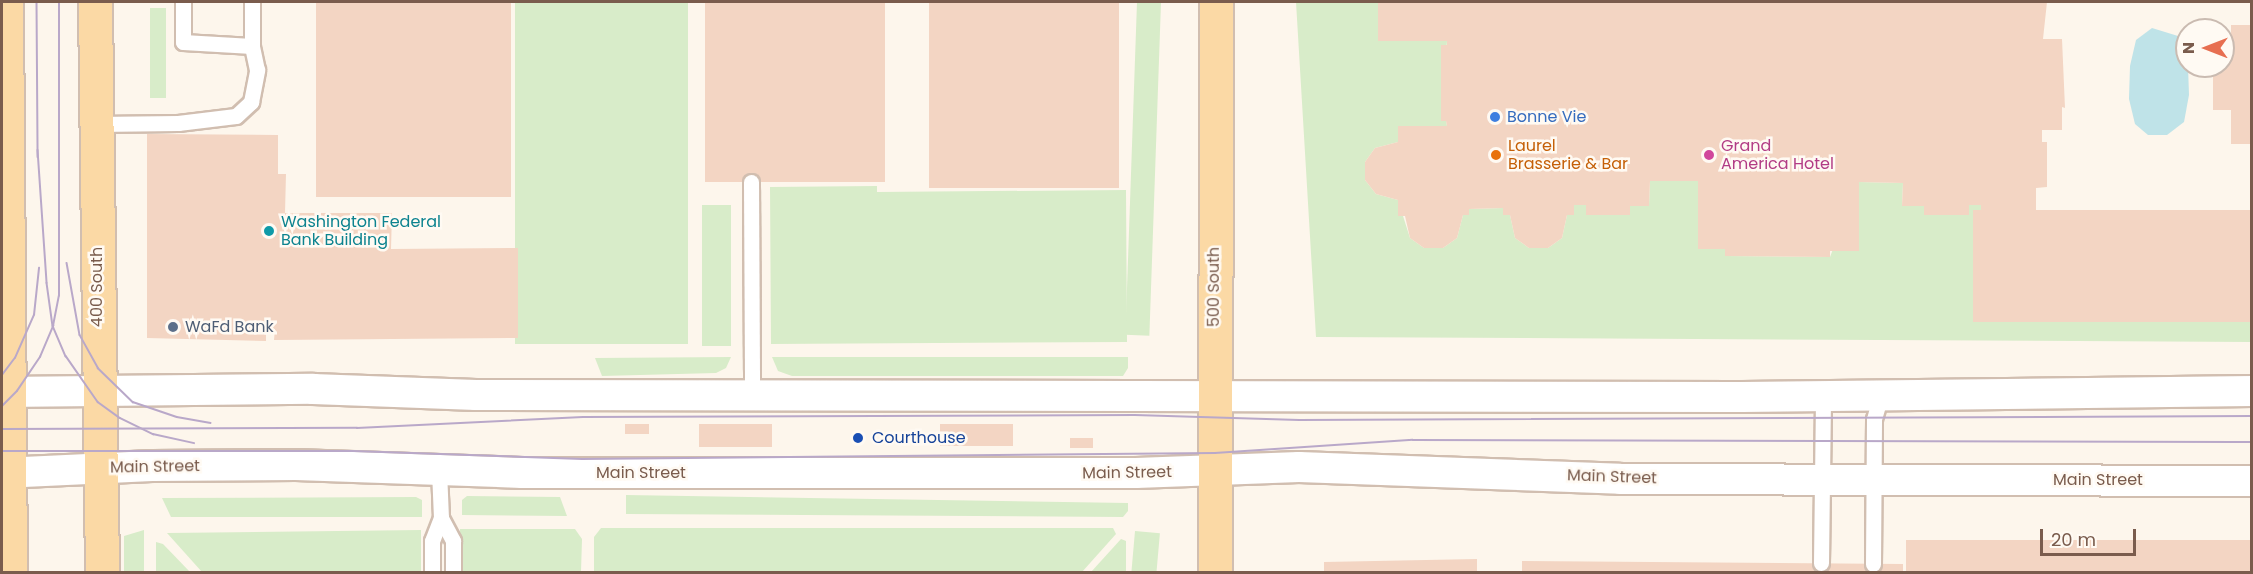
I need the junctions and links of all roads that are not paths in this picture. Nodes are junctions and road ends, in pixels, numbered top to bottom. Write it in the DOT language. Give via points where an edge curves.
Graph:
graph roads {
  1 [pos="6,2"];
  2 [pos="95,2"];
  3 [pos="183,2"];
  4 [pos="252,2"];
  5 [pos="1216,2"];
  6 [pos="252,46"];
  7 [pos="4,47"];
  8 [pos="96,123"];
  9 [pos="751,182"];
  10 [pos="98,389"];
  11 [pos="2252,391"];
  12 [pos="5,392"];
  13 [pos="1215,393"];
  14 [pos="1823,395"];
  15 [pos="1881,395"];
  16 [pos="752,396"];
  17 [pos="100,468"];
  18 [pos="439,470"];
  19 [pos="1215,470"];
  20 [pos="5,473"];
  21 [pos="1873,478"];
  22 [pos="1823,479"];
  23 [pos="2252,481"];
  24 [pos="441,518"];
  25 [pos="1821,563"];
  26 [pos="1873,564"];
  27 [pos="10,573"];
  28 [pos="102,573"];
  29 [pos="432,573"];
  30 [pos="453,573"];
  31 [pos="1215,573"];
  1 -- 7 [label="main road"];
  2 -- 8 [label="main road, 400 South"];
  3 -- 6 [label="lane" via="183,42"];
  4 -- 6 [label="lane"];
  5 -- 13 [label="main road, 500 South"];
  6 -- 8 [label="lane" via="257,70 251,102 236,116 178,123"];
  7 -- 12 [label="main road"];
  8 -- 10 [label="main road, 400 South"];
  9 -- 16 [label="lane"];
  10 -- 12 [label="street"];
  10 -- 16 [label="street"];
  10 -- 17 [label="main road, 400 South"];
  11 -- 15 [label="street"];
  12 -- 20 [label="main road"];
  13 -- 14 [label="street"];
  13 -- 16 [label="street"];
  13 -- 19 [label="main road, 500 South"];
  14 -- 15 [label="street"];
  14 -- 22 [label="lane"];
  15 -- 21 [label="lane" via="1874,419"];
  17 -- 18 [label="street, Main Street" via="296,465"];
  17 -- 20 [label="street, Main Street"];
  17 -- 28 [label="main road, 400 South"];
  18 -- 19 [label="street, Main Street" via="944,474"];
  18 -- 24 [label="lane"];
  19 -- 22 [label="street, Main Street" via="1343,468 1620,479"];
  19 -- 31 [label="main road, 500 South"];
  20 -- 27 [label="main road"];
  21 -- 22 [label="street, Main Street"];
  21 -- 23 [label="street, Main Street"];
  21 -- 26 [label="lane"];
  22 -- 25 [label="lane"];
  24 -- 29 [label="lane" via="432,541"];
  24 -- 30 [label="lane" via="453,541"];
}
